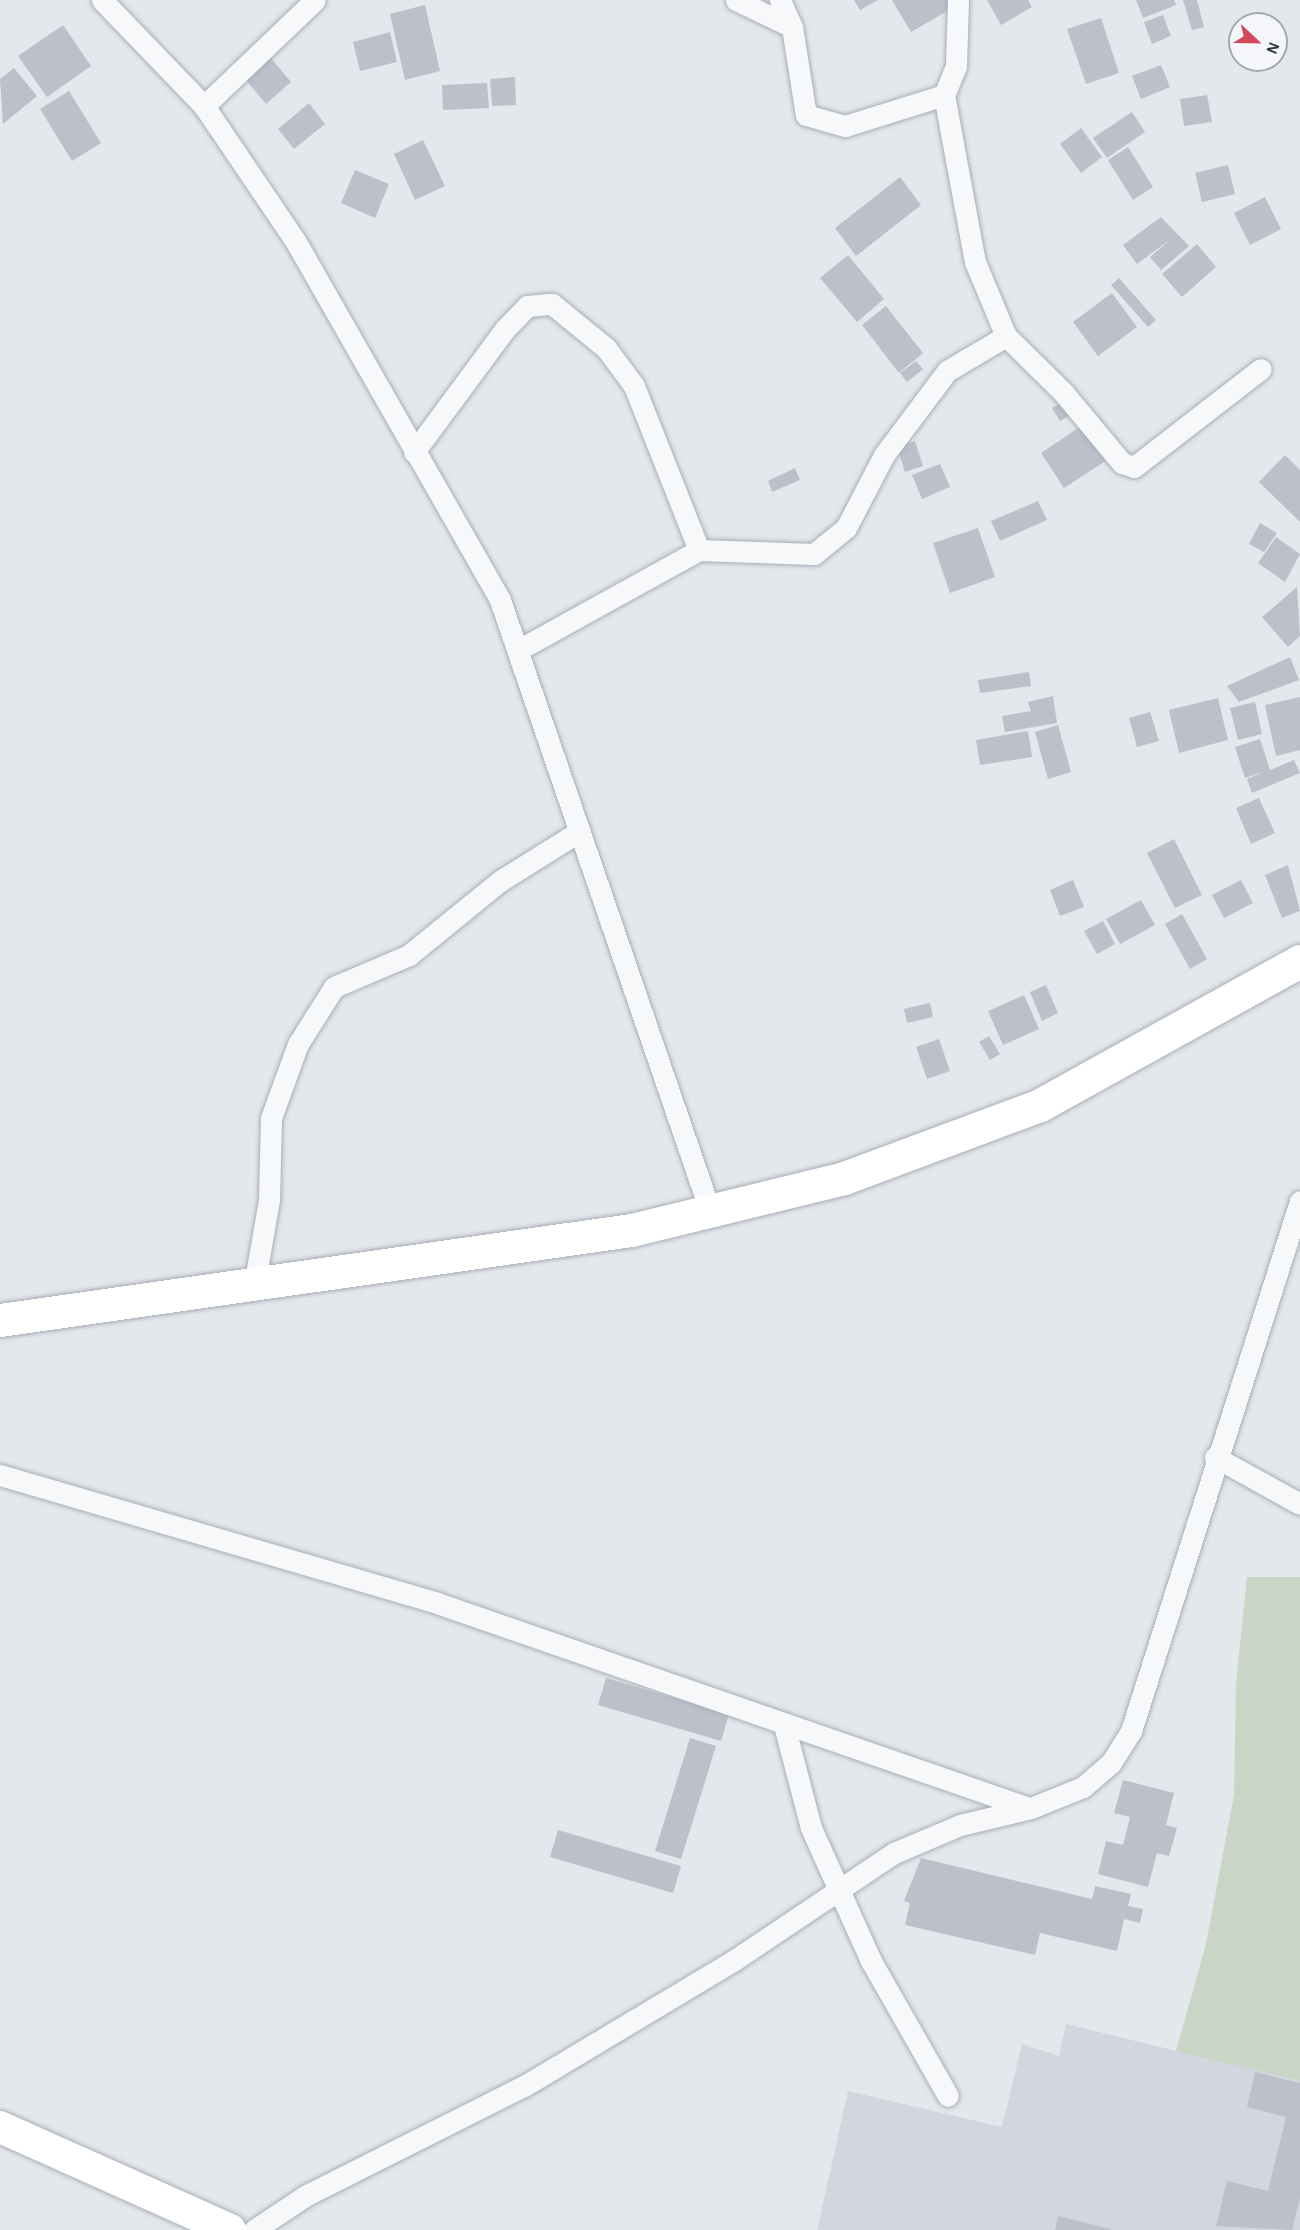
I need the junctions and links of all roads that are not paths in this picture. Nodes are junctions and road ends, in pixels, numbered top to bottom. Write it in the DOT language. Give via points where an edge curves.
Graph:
graph roads {
  1 [pos="102,0"];
  2 [pos="315,0"];
  3 [pos="736,0"];
  4 [pos="780,0"];
  5 [pos="958,0"];
  6 [pos="792,27"];
  7 [pos="944,95"];
  8 [pos="204,106"];
  9 [pos="1006,336"];
  10 [pos="1261,369"];
  11 [pos="414,452"];
  12 [pos="699,550"];
  13 [pos="518,650"];
  14 [pos="580,831"];
  15 [pos="1300,961"];
  16 [pos="1300,1201"];
  17 [pos="710,1211"];
  18 [pos="254,1286"];
  19 [pos="0,1320"];
  20 [pos="1215,1457"];
  21 [pos="0,1475"];
  22 [pos="1300,1504"];
  23 [pos="784,1725"];
  24 [pos="1031,1808"];
  25 [pos="840,1886"];
  26 [pos="948,2096"];
  27 [pos="0,2127"];
  28 [pos="230,2230"];
  29 [pos="254,2230"];
  1 -- 8 [label="street"];
  2 -- 8 [label="street"];
  3 -- 6 [label="street"];
  4 -- 6 [label="street"];
  5 -- 7 [label="street" via="956,66"];
  6 -- 7 [label="street" via="806,115 829,125 846,126"];
  7 -- 9 [label="street" via="975,262"];
  8 -- 11 [label="street" via="296,242"];
  9 -- 10 [label="street" via="1062,391 1122,463 1134,467"];
  9 -- 12 [label="street" via="947,370 884,455 846,528 814,554"];
  11 -- 12 [label="street" via="505,329 527,306 552,304 606,348 634,386"];
  11 -- 13 [label="street" via="500,600"];
  12 -- 13 [label="street"];
  13 -- 14 [label="street"];
  14 -- 17 [label="street"];
  14 -- 18 [label="street" via="500,881 409,955 334,987 298,1044 271,1118 269,1200"];
  15 -- 17 [label="highway" via="1041,1105 844,1178"];
  16 -- 20 [label="street"];
  17 -- 18 [label="highway" via="631,1230"];
  18 -- 19 [label="highway"];
  20 -- 22 [label="street"];
  20 -- 24 [label="street" via="1131,1731 1111,1763 1083,1787"];
  21 -- 23 [label="street" via="426,1599 672,1681"];
  23 -- 24 [label="street"];
  23 -- 25 [label="street" via="811,1828"];
  24 -- 25 [label="street" via="960,1825 894,1853"];
  25 -- 26 [label="street" via="871,1961"];
  25 -- 29 [label="street" via="733,1961 524,2086 305,2196"];
  27 -- 28 [label="main road"];
}
